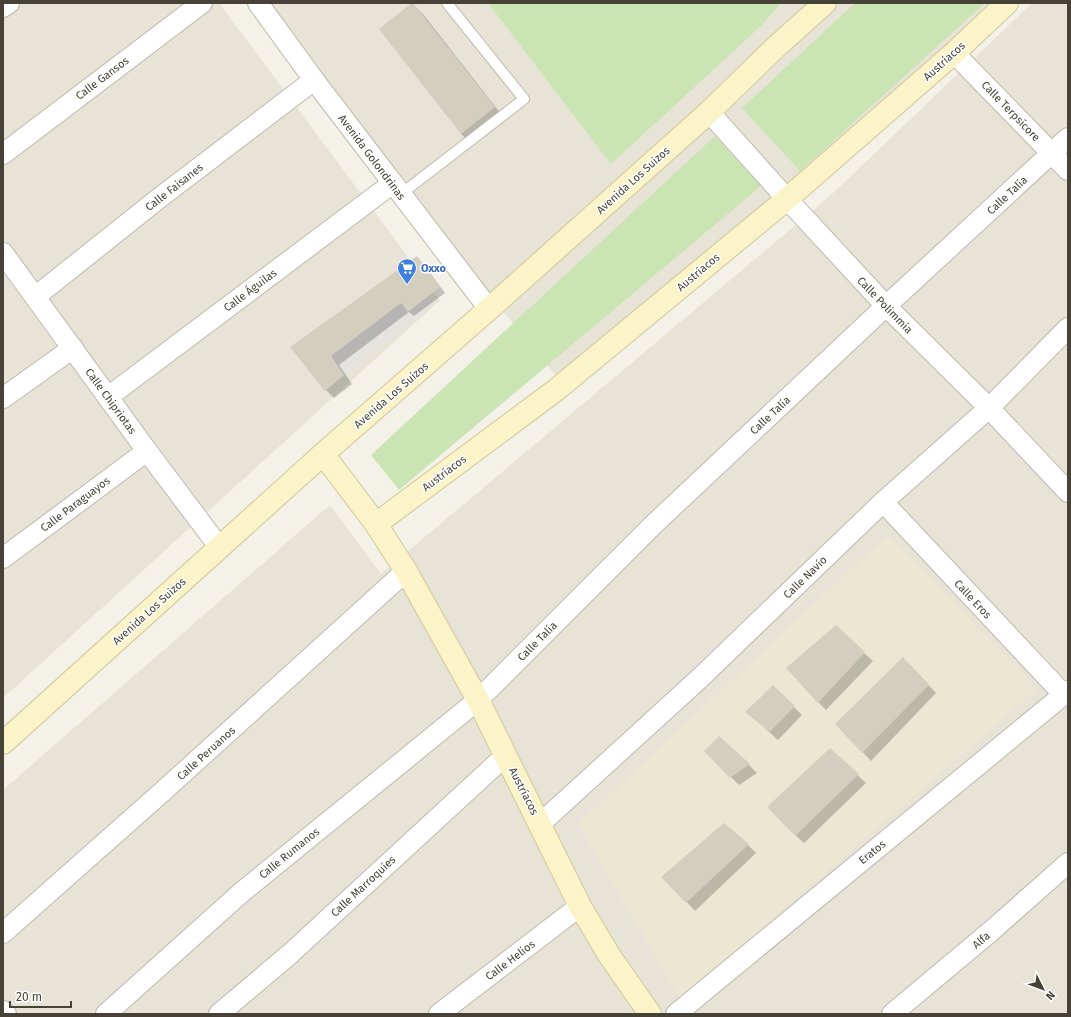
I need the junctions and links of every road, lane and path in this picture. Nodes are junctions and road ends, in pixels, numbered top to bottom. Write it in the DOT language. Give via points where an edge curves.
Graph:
graph roads {
  1 [pos="9,3"];
  2 [pos="202,3"];
  3 [pos="258,3"];
  4 [pos="447,3"];
  5 [pos="815,3"];
  6 [pos="825,3"];
  7 [pos="1007,3"];
  8 [pos="3,8"];
  9 [pos="777,46"];
  10 [pos="954,52"];
  11 [pos="314,80"];
  12 [pos="709,112"];
  13 [pos="1068,138"];
  14 [pos="1052,153"];
  15 [pos="3,154"];
  16 [pos="1068,170"];
  17 [pos="397,189"];
  18 [pos="787,199"];
  19 [pos="3,253"];
  20 [pos="35,296"];
  21 [pos="886,306"];
  22 [pos="489,309"];
  23 [pos="1068,328"];
  24 [pos="73,348"];
  25 [pos="108,397"];
  26 [pos="3,398"];
  27 [pos="989,408"];
  28 [pos="147,451"];
  29 [pos="324,454"];
  30 [pos="1068,492"];
  31 [pos="883,502"];
  32 [pos="376,524"];
  33 [pos="220,548"];
  34 [pos="3,558"];
  35 [pos="406,571"];
  36 [pos="1066,693"];
  37 [pos="478,700"];
  38 [pos="3,743"];
  39 [pos="506,755"];
  40 [pos="540,824"];
  41 [pos="1068,864"];
  42 [pos="580,906"];
  43 [pos="3,933"];
  44 [pos="3,1011"];
  45 [pos="6,1014"];
  46 [pos="106,1014"];
  47 [pos="219,1014"];
  48 [pos="439,1014"];
  49 [pos="650,1014"];
  50 [pos="676,1014"];
  51 [pos="892,1014"];
  1 -- 8 [label="street"];
  2 -- 15 [label="street, Calle Gansos"];
  3 -- 11 [label="street, Avenida Golondrinas"];
  4 -- 17 [label="lane" via="524,99"];
  5 -- 9 [label="street"];
  6 -- 9 [label="street"];
  7 -- 10 [label="street, Austríacos"];
  9 -- 12 [label="street, Avenida Los Suizos"];
  10 -- 14 [label="street, Calle Terpsícore"];
  10 -- 18 [label="street, Austríacos"];
  11 -- 17 [label="street, Avenida Golondrinas"];
  11 -- 20 [label="street, Calle Faisanes"];
  12 -- 18 [label="street, Calle Polimmia"];
  12 -- 22 [label="street, Avenida Los Suizos"];
  13 -- 14 [label="street, Calle Talía"];
  14 -- 16 [label="street, Calle Terpsícore"];
  14 -- 21 [label="street, Calle Talía"];
  17 -- 22 [label="street, Avenida Golondrinas"];
  17 -- 25 [label="street, Calle Águilas"];
  18 -- 21 [label="street, Calle Polimmia"];
  18 -- 32 [label="street, Austríacos" via="556,390"];
  19 -- 20 [label="street, Calle Chipriotas"];
  20 -- 24 [label="street, Calle Chipriotas"];
  21 -- 27 [label="street, Calle Polimmia"];
  21 -- 37 [label="street, Calle Talía" via="652,526"];
  22 -- 29 [label="street, Avenida Los Suizos"];
  23 -- 27 [label="street, Calle Navío"];
  24 -- 25 [label="street, Calle Chipriotas"];
  24 -- 26 [label="street"];
  25 -- 28 [label="street, Calle Chipriotas"];
  27 -- 30 [label="street, Calle Polimmia"];
  27 -- 31 [label="street, Calle Navío"];
  28 -- 33 [label="street, Calle Chipriotas"];
  28 -- 34 [label="street, Calle Paraguayos"];
  29 -- 32 [label="street, Austríacos"];
  29 -- 33 [label="street, Avenida Los Suizos"];
  31 -- 36 [label="street, Calle Eros"];
  31 -- 40 [label="street, Calle Navío" via="700,678"];
  32 -- 35 [label="street, Austríacos"];
  33 -- 38 [label="street, Avenida Los Suizos"];
  35 -- 37 [label="street, Austríacos"];
  35 -- 43 [label="street, Calle Peruanos"];
  36 -- 50 [label="street, Eratos"];
  37 -- 39 [label="street, Austríacos"];
  37 -- 46 [label="street, Calle Rumanos" via="242,892"];
  39 -- 40 [label="street, Austríacos"];
  39 -- 47 [label="street, Calle Marroquíes" via="290,954"];
  40 -- 42 [label="street, Austríacos"];
  41 -- 51 [label="street, Alfa"];
  42 -- 48 [label="street, Calle Helios"];
  42 -- 49 [label="street, Austríacos" via="608,955"];
  44 -- 45 [label="street"];
}
